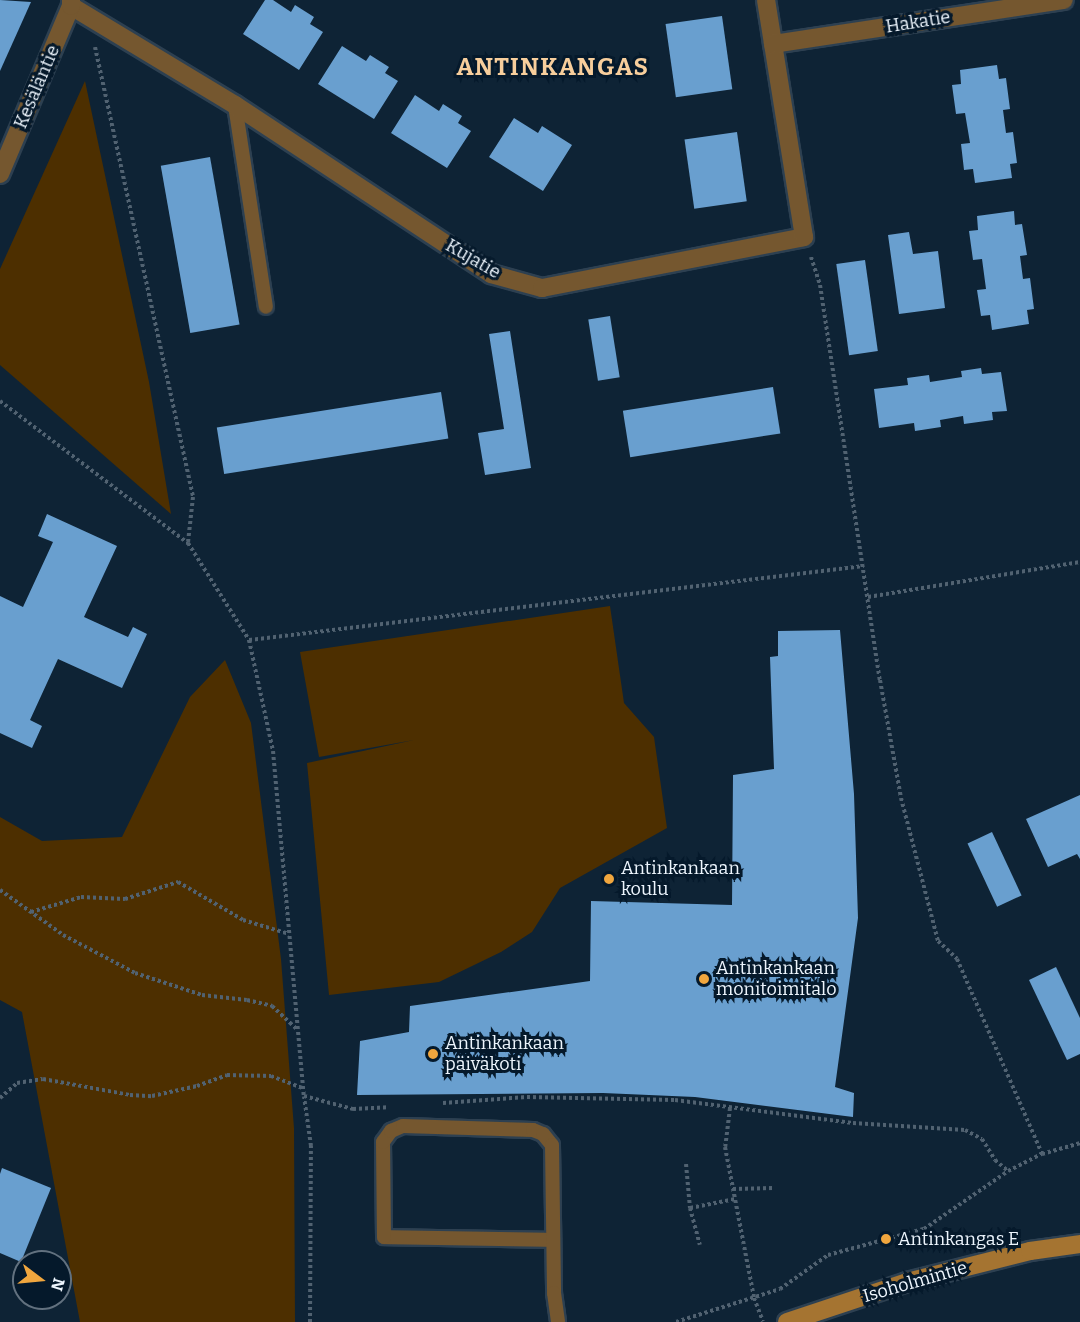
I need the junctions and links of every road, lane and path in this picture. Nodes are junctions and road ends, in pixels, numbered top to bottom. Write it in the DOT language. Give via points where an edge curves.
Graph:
graph roads {
  1 [pos="766,0"];
  2 [pos="1064,0"];
  3 [pos="71,3"];
  4 [pos="773,44"];
  5 [pos="95,53"];
  6 [pos="235,105"];
  7 [pos="0,174"];
  8 [pos="804,237"];
  9 [pos="267,308"];
  10 [pos="0,401"];
  11 [pos="188,543"];
  12 [pos="1080,562"];
  13 [pos="865,566"];
  14 [pos="868,597"];
  15 [pos="249,640"];
  16 [pos="0,890"];
  17 [pos="31,912"];
  18 [pos="290,934"];
  19 [pos="298,1030"];
  20 [pos="303,1088"];
  21 [pos="304,1096"];
  22 [pos="0,1098"];
  23 [pos="434,1104"];
  24 [pos="400,1106"];
  25 [pos="730,1108"];
  26 [pos="1080,1143"];
  27 [pos="1042,1154"];
  28 [pos="686,1164"];
  29 [pos="1008,1172"];
  30 [pos="774,1188"];
  31 [pos="733,1189"];
  32 [pos="735,1199"];
  33 [pos="690,1208"];
  34 [pos="553,1240"];
  35 [pos="1080,1244"];
  36 [pos="700,1245"];
  37 [pos="754,1298"];
  38 [pos="310,1322"];
  39 [pos="558,1322"];
  40 [pos="676,1322"];
  41 [pos="763,1322"];
  42 [pos="787,1322"];
  1 -- 4 [label="street"];
  2 -- 4 [label="street, Hakatie"];
  3 -- 6 [label="street, Kujatie"];
  3 -- 7 [label="street, Kesäläntie"];
  4 -- 8 [label="street"];
  5 -- 11 [label="path" via="193,497"];
  6 -- 8 [label="street, Kujatie" via="491,274 542,288"];
  6 -- 9 [label="lane"];
  8 -- 13 [label="path" via="820,285"];
  10 -- 11 [label="path"];
  11 -- 15 [label="path"];
  12 -- 14 [label="path"];
  13 -- 14 [label="path"];
  13 -- 15 [label="path"];
  14 -- 27 [label="path" via="901,798 938,941 957,959"];
  15 -- 18 [label="path" via="273,751"];
  16 -- 17 [label="path"];
  17 -- 18 [label="path" via="81,897 125,898 178,882 243,920"];
  17 -- 19 [label="path" via="63,935 135,974 202,994 272,1006"];
  18 -- 19 [label="path"];
  19 -- 20 [label="path"];
  20 -- 21 [label="path"];
  20 -- 22 [label="path" via="271,1076 227,1075 152,1096 43,1079 17,1083"];
  21 -- 24 [label="path" via="353,1109"];
  21 -- 38 [label="path" via="311,1146"];
  23 -- 25 [label="path" via="538,1098 675,1100"];
  25 -- 29 [label="path" via="853,1123 965,1130 982,1139"];
  25 -- 31 [label="path" via="725,1147"];
  26 -- 27 [label="path"];
  27 -- 29 [label="path"];
  28 -- 33 [label="path"];
  29 -- 37 [label="path" via="924,1229 828,1255 780,1289"];
  30 -- 31 [label="path"];
  31 -- 32 [label="path"];
  32 -- 33 [label="path"];
  32 -- 37 [label="path"];
  33 -- 36 [label="path"];
  34 -- 34 [label="lane" via="552,1144 543,1134 533,1130 403,1126 383,1142 384,1237"];
  34 -- 39 [label="lane"];
  35 -- 42 [label="street, Isoholmintie" via="1030,1251 907,1282"];
  37 -- 40 [label="path"];
  37 -- 41 [label="path"];
}
